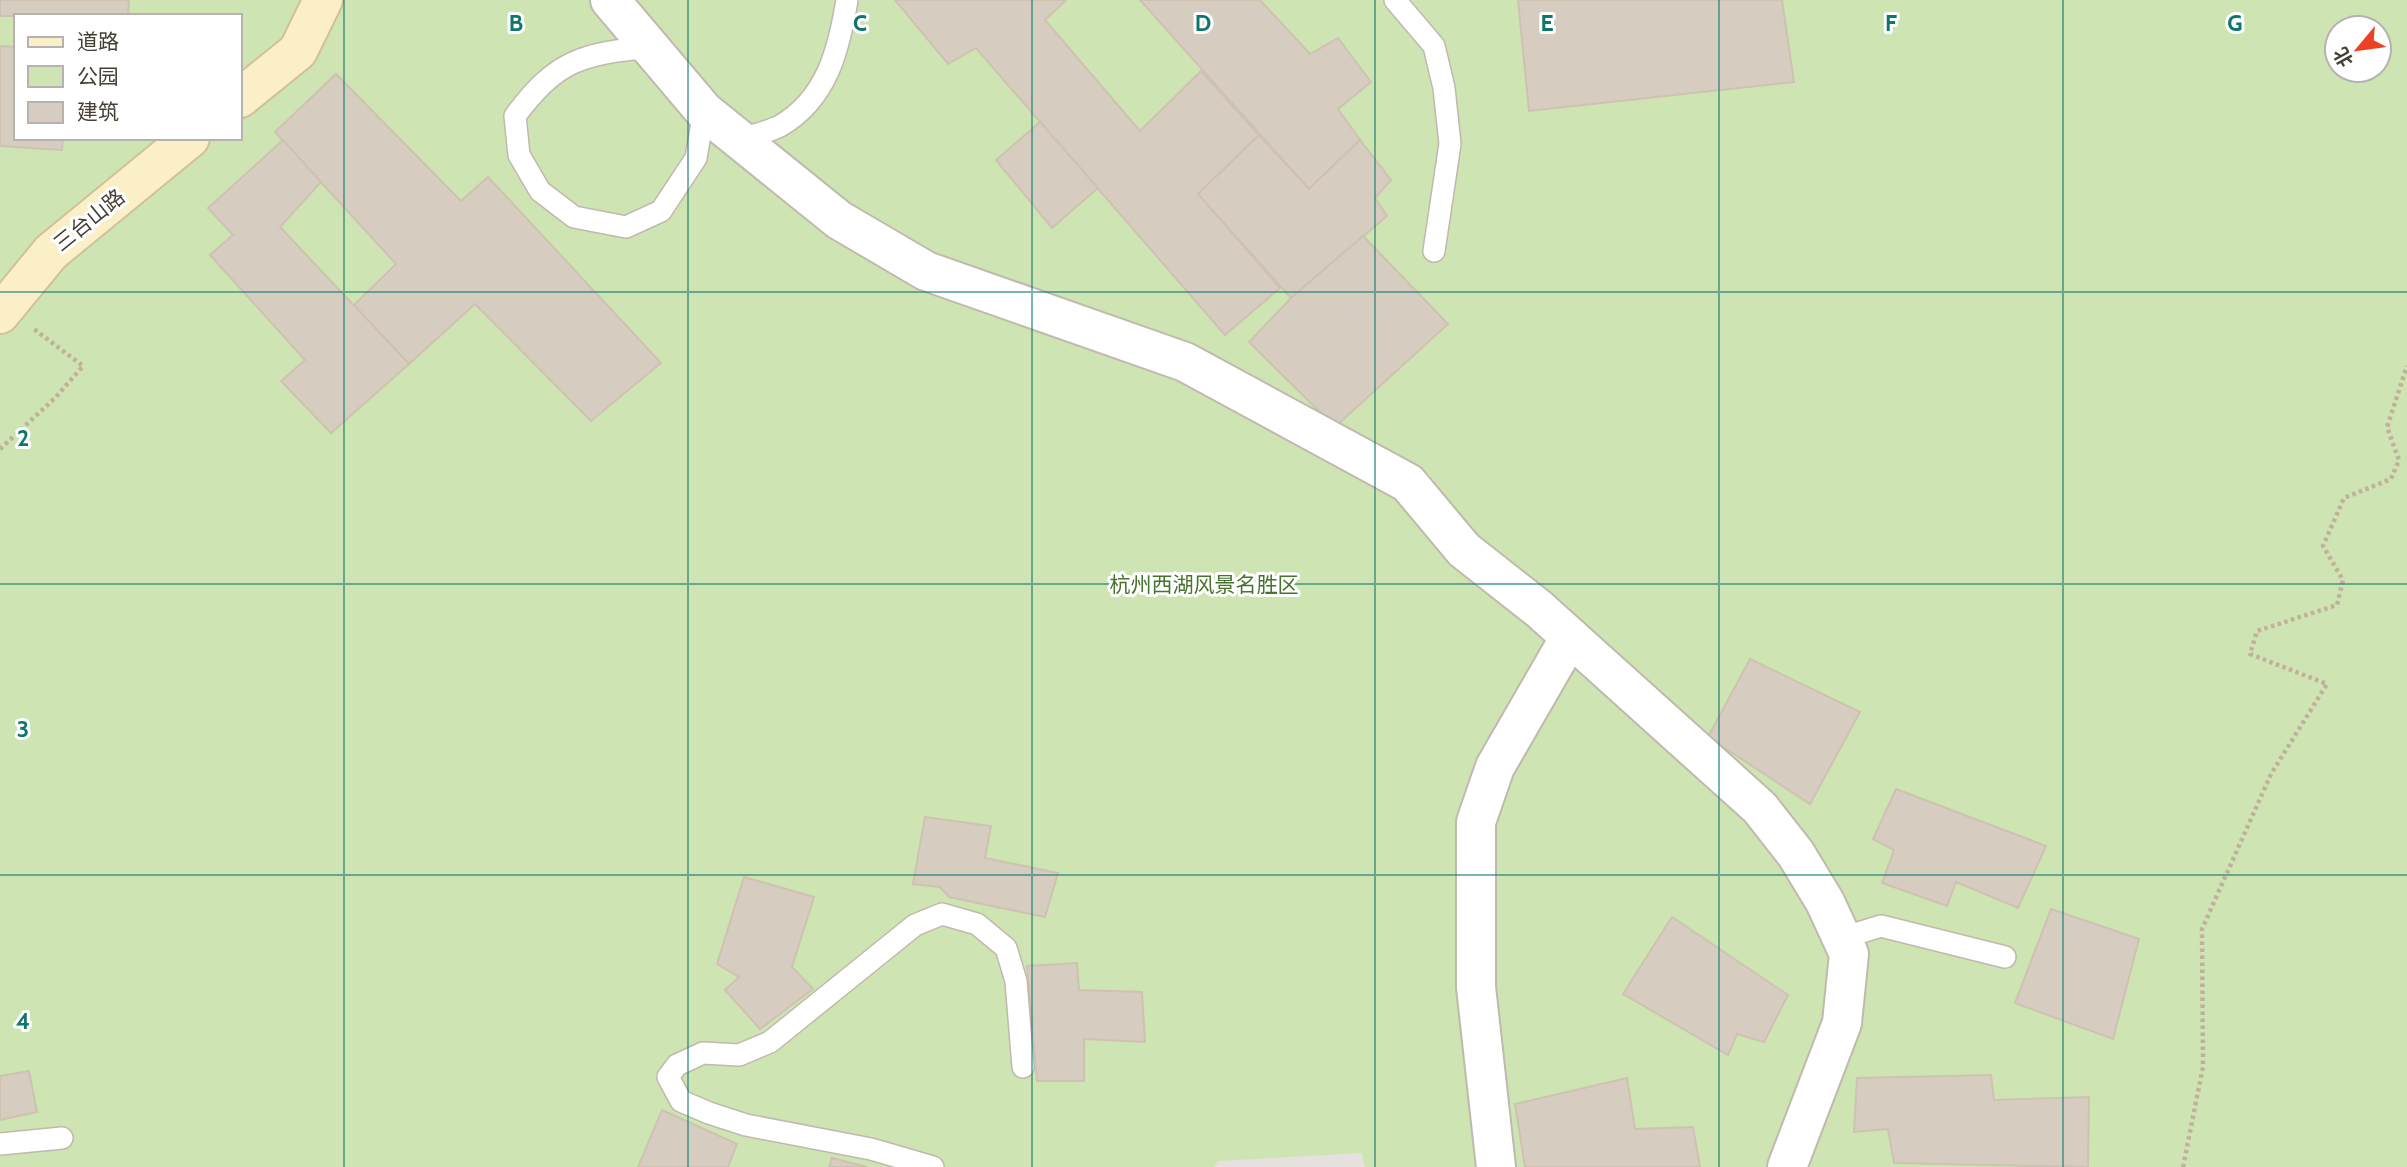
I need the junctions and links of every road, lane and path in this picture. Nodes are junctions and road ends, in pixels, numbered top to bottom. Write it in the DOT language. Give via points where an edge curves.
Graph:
graph roads {
  1 [pos="323,0"];
  2 [pos="610,0"];
  3 [pos="847,0"];
  4 [pos="1395,0"];
  5 [pos="650,47"];
  6 [pos="242,96"];
  7 [pos="704,111"];
  8 [pos="188,140"];
  9 [pos="739,140"];
  10 [pos="1433,251"];
  11 [pos="3,311"];
  12 [pos="2407,366"];
  13 [pos="0,449"];
  14 [pos="1570,637"];
  15 [pos="1842,938"];
  16 [pos="2005,957"];
  17 [pos="1023,1067"];
  18 [pos="62,1138"];
  19 [pos="0,1144"];
  20 [pos="933,1167"];
  21 [pos="1496,1167"];
  22 [pos="1787,1167"];
  23 [pos="2183,1167"];
  1 -- 6 [label="street" via="298,51"];
  2 -- 5 [label="street"];
  3 -- 9 [label="lane" via="831,69 808,103 780,126"];
  4 -- 10 [label="lane" via="1434,46 1444,88 1450,144"];
  5 -- 7 [label="street"];
  5 -- 7 [label="lane" via="597,52 538,85 515,116 519,155 540,191 574,217 626,227 661,211 696,158"];
  7 -- 9 [label="street"];
  8 -- 11 [label="street, 三台山路" via="51,251"];
  9 -- 14 [label="street" via="839,220 926,271 1185,362 1408,483 1464,550"];
  11 -- 13 [label="path" via="83,366"];
  12 -- 23 [label="path" via="2387,427 2399,460 2391,479 2344,498 2323,546 2343,580 2337,605 2257,631 2250,654 2327,684 2271,774 2202,929 2203,1067"];
  14 -- 15 [label="street" via="1760,808 1796,854"];
  14 -- 21 [label="street" via="1495,767 1476,822 1476,987"];
  15 -- 16 [label="lane" via="1881,926"];
  15 -- 22 [label="street" via="1849,954 1842,1023"];
  17 -- 20 [label="lane" via="1016,981 1006,948 977,924 942,914 915,925 770,1042 739,1055 703,1053 677,1065 668,1077 681,1101 709,1113"];
  18 -- 19 [label="lane"];
}
